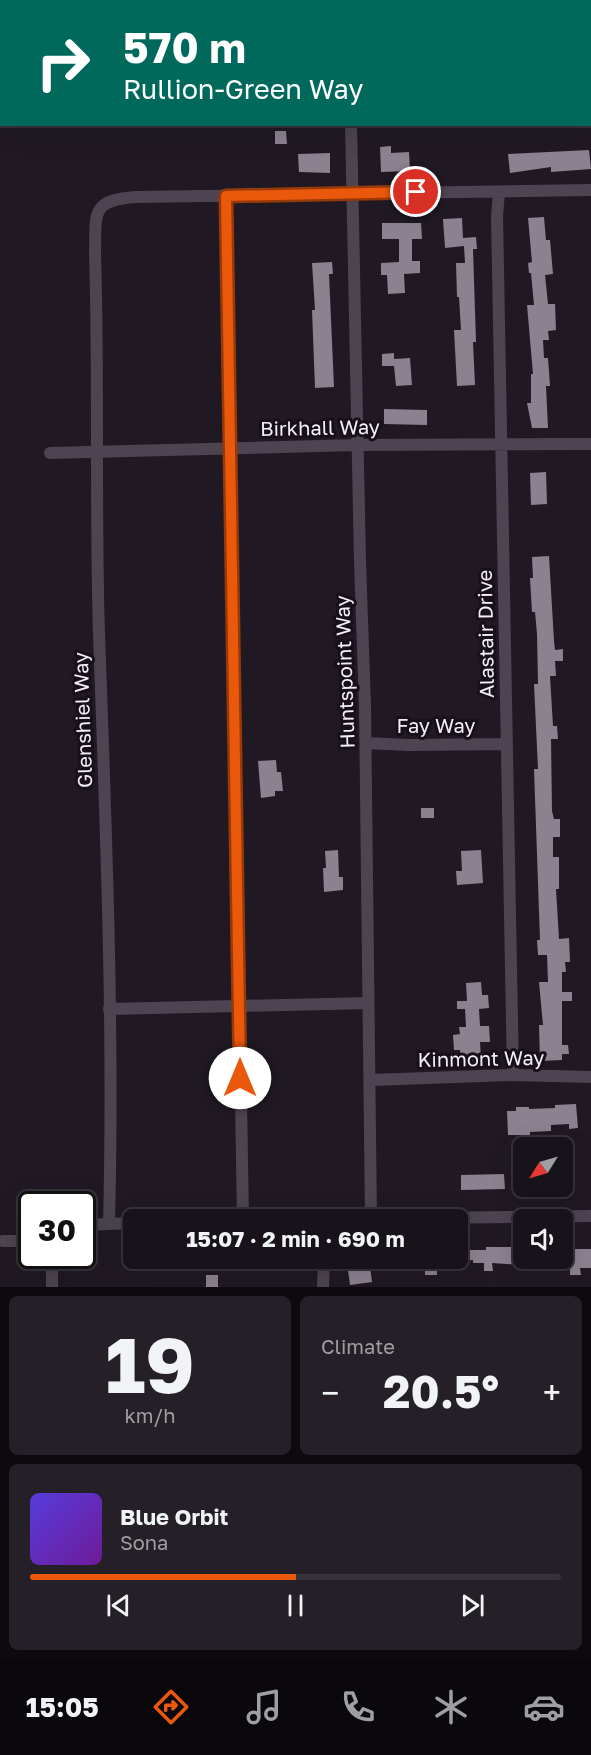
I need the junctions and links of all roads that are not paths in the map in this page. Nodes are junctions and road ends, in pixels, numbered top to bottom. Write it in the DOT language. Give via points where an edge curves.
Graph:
graph roads {
  1 [pos="351,126"];
  2 [pos="591,190"];
  3 [pos="499,192"];
  4 [pos="353,193"];
  5 [pos="226,196"];
  6 [pos="591,444"];
  7 [pos="358,445"];
  8 [pos="501,445"];
  9 [pos="230,448"];
  10 [pos="98,451"];
  11 [pos="50,453"];
  12 [pos="366,742"];
  13 [pos="507,744"];
  14 [pos="368,1003"];
  15 [pos="240,1005"];
  16 [pos="109,1009"];
  17 [pos="513,1075"];
  18 [pos="591,1077"];
  19 [pos="371,1080"];
  20 [pos="243,1209"];
  21 [pos="371,1209"];
  22 [pos="591,1216"];
  23 [pos="468,1218"];
  24 [pos="123,1223"];
  25 [pos="96,1224"];
  26 [pos="109,1224"];
  27 [pos="3,1240"];
  28 [pos="18,1241"];
  29 [pos="52,1269"];
  30 [pos="324,1269"];
  31 [pos="52,1287"];
  32 [pos="324,1287"];
  1 -- 4 [label="street, Huntspoint Way"];
  2 -- 3 [label="street"];
  3 -- 4 [label="street"];
  3 -- 8 [label="street, Alastair Drive"];
  4 -- 5 [label="street"];
  4 -- 7 [label="street, Huntspoint Way"];
  5 -- 9 [label="street"];
  5 -- 10 [label="street, Glenshiel Way" via="120,198 101,207 96,216"];
  6 -- 8 [label="street, Birkhall Way"];
  7 -- 8 [label="street, Birkhall Way"];
  7 -- 9 [label="street, Birkhall Way"];
  7 -- 12 [label="street, Huntspoint Way"];
  8 -- 13 [label="street, Alastair Drive"];
  9 -- 10 [label="street, Birkhall Way"];
  9 -- 15 [label="street"];
  10 -- 11 [label="street, Birkhall Way"];
  10 -- 16 [label="street, Glenshiel Way"];
  12 -- 13 [label="street, Fay Way"];
  12 -- 14 [label="street, Huntspoint Way"];
  13 -- 17 [label="street, Alastair Drive"];
  14 -- 15 [label="street"];
  14 -- 19 [label="street, Huntspoint Way"];
  15 -- 16 [label="street"];
  15 -- 20 [label="street"];
  16 -- 26 [label="street, Glenshiel Way"];
  17 -- 18 [label="street, Kinmont Way"];
  17 -- 19 [label="street, Kinmont Way"];
  19 -- 21 [label="street, Huntspoint Way"];
  22 -- 23 [label="street"];
  24 -- 26 [label="street"];
  25 -- 26 [label="street"];
  27 -- 28 [label="street"];
  29 -- 31 [label="street"];
  30 -- 32 [label="street"];
}
